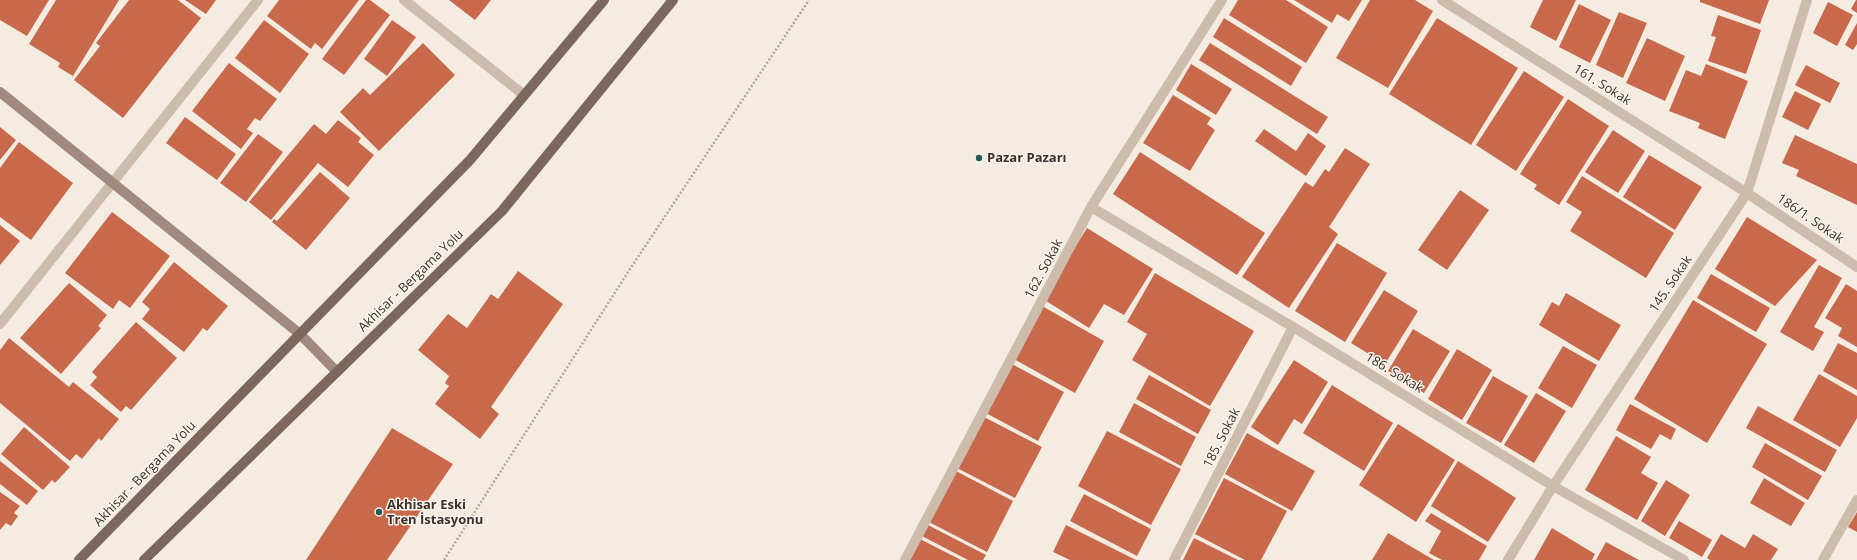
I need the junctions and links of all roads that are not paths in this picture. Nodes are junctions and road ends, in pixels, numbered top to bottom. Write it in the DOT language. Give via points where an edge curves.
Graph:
graph roads {
  1 [pos="258,0"];
  2 [pos="404,0"];
  3 [pos="604,0"];
  4 [pos="673,0"];
  5 [pos="1222,0"];
  6 [pos="1442,0"];
  7 [pos="1808,0"];
  8 [pos="0,92"];
  9 [pos="524,95"];
  10 [pos="112,182"];
  11 [pos="1748,193"];
  12 [pos="1091,207"];
  13 [pos="1857,267"];
  14 [pos="0,324"];
  15 [pos="1293,327"];
  16 [pos="300,334"];
  17 [pos="336,372"];
  18 [pos="1553,486"];
  19 [pos="1857,500"];
  20 [pos="79,560"];
  21 [pos="144,560"];
  22 [pos="905,560"];
  23 [pos="1174,560"];
  24 [pos="1508,560"];
  25 [pos="1684,560"];
  26 [pos="1824,560"];
  1 -- 10 [label="street"];
  2 -- 9 [label="street"];
  3 -- 9 [label="main road, Akhisar - Bergama Yolu"];
  4 -- 17 [label="main road, Akhisar - Bergama Yolu" via="502,211"];
  5 -- 12 [label="street, 162. Sokak"];
  6 -- 11 [label="street, 161. Sokak"];
  7 -- 11 [label="street, 145. Sokak"];
  8 -- 10 [label="main road"];
  9 -- 16 [label="main road, Akhisar - Bergama Yolu" via="470,160"];
  10 -- 14 [label="street"];
  10 -- 16 [label="main road"];
  11 -- 13 [label="street, 186/1. Sokak"];
  11 -- 18 [label="street, 145. Sokak"];
  12 -- 15 [label="street, 186. Sokak"];
  12 -- 22 [label="street, 162. Sokak"];
  15 -- 18 [label="street, 186. Sokak"];
  15 -- 23 [label="street, 185. Sokak"];
  16 -- 17 [label="main road"];
  16 -- 20 [label="main road, Akhisar - Bergama Yolu"];
  17 -- 21 [label="main road, Akhisar - Bergama Yolu"];
  18 -- 24 [label="street, 145. Sokak"];
  18 -- 25 [label="street, 186. Sokak"];
  19 -- 26 [label="street"];
}
